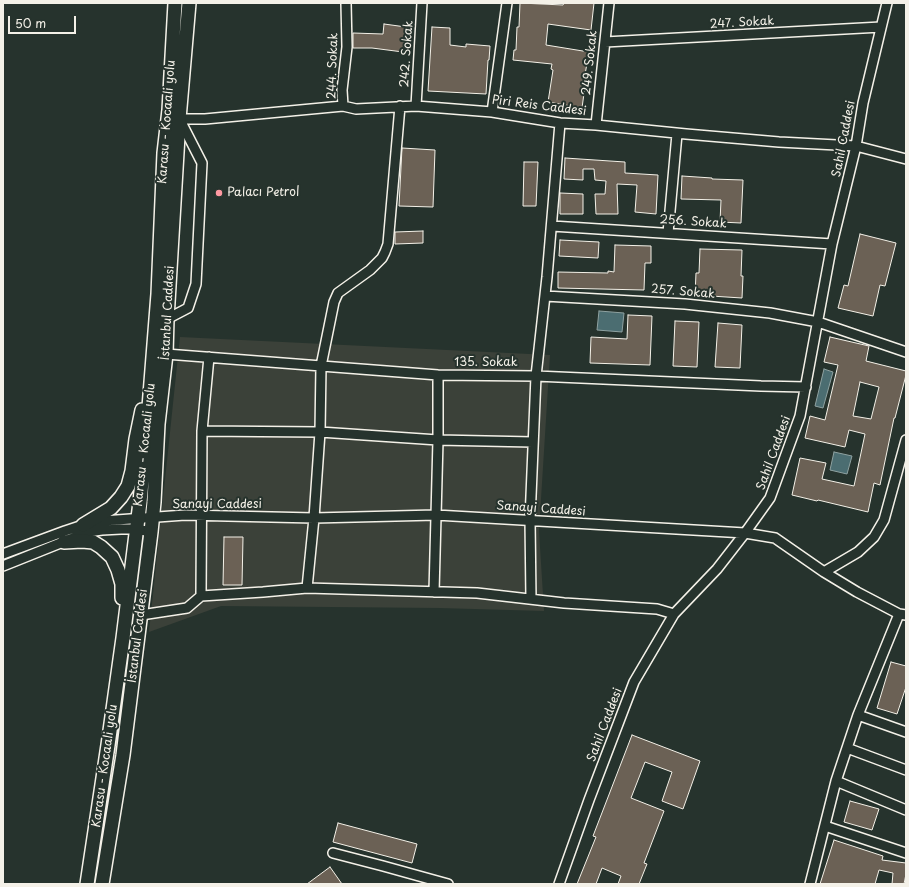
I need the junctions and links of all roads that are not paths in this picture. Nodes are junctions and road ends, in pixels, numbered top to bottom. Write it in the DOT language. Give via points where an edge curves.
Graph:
graph roads {
  1 [pos="175,3"];
  2 [pos="189,3"];
  3 [pos="346,3"];
  4 [pos="422,3"];
  5 [pos="506,3"];
  6 [pos="609,3"];
  7 [pos="887,3"];
  8 [pos="881,27"];
  9 [pos="605,42"];
  10 [pos="343,106"];
  11 [pos="400,106"];
  12 [pos="416,106"];
  13 [pos="492,112"];
  14 [pos="173,120"];
  15 [pos="560,123"];
  16 [pos="596,125"];
  17 [pos="677,134"];
  18 [pos="856,146"];
  19 [pos="906,160"];
  20 [pos="552,226"];
  21 [pos="668,233"];
  22 [pos="832,244"];
  23 [pos="545,296"];
  24 [pos="167,319"];
  25 [pos="818,322"];
  26 [pos="154,343"];
  27 [pos="906,352"];
  28 [pos="166,354"];
  29 [pos="209,357"];
  30 [pos="322,366"];
  31 [pos="438,375"];
  32 [pos="536,376"];
  33 [pos="806,387"];
  34 [pos="202,431"];
  35 [pos="320,432"];
  36 [pos="438,440"];
  37 [pos="906,440"];
  38 [pos="533,442"];
  39 [pos="436,514"];
  40 [pos="201,515"];
  41 [pos="153,517"];
  42 [pos="314,518"];
  43 [pos="530,520"];
  44 [pos="137,524"];
  45 [pos="83,525"];
  46 [pos="151,532"];
  47 [pos="745,533"];
  48 [pos="64,542"];
  49 [pos="3,554"];
  50 [pos="3,566"];
  51 [pos="824,572"];
  52 [pos="307,588"];
  53 [pos="434,592"];
  54 [pos="201,596"];
  55 [pos="531,600"];
  56 [pos="674,614"];
  57 [pos="902,614"];
  58 [pos="140,615"];
  59 [pos="123,638"];
  60 [pos="858,715"];
  61 [pos="906,732"];
  62 [pos="847,748"];
  63 [pos="906,770"];
  64 [pos="836,781"];
  65 [pos="906,810"];
  66 [pos="825,826"];
  67 [pos="333,853"];
  68 [pos="906,853"];
  69 [pos="87,884"];
  70 [pos="102,884"];
  71 [pos="448,884"];
  72 [pos="558,884"];
  73 [pos="810,884"];
  1 -- 14 [label="highway, Karasu - Kocaali yolu"];
  2 -- 14 [label="highway, İstanbul Caddesi"];
  3 -- 10 [label="street, 244. Sokak" via="347,47 342,90"];
  4 -- 12 [label="street, 242. Sokak"];
  5 -- 13 [label="street"];
  6 -- 9 [label="street, 249. Sokak"];
  7 -- 8 [label="street, Sahil Caddesi"];
  8 -- 9 [label="street, 247. Sokak"];
  8 -- 18 [label="street, Sahil Caddesi"];
  9 -- 16 [label="street, 249. Sokak"];
  10 -- 11 [label="street, Piri Reis Caddesi" via="356,109"];
  10 -- 14 [label="street, Piri Reis Caddesi"];
  11 -- 12 [label="street, Piri Reis Caddesi"];
  11 -- 30 [label="street" via="388,244 382,258 370,270 338,293"];
  12 -- 13 [label="street, Piri Reis Caddesi"];
  13 -- 15 [label="street, Piri Reis Caddesi"];
  14 -- 24 [label="highway, İstanbul Caddesi"];
  14 -- 24 [label="street" via="202,164 196,284 188,308"];
  14 -- 26 [label="highway, Karasu - Kocaali yolu" via="164,153"];
  15 -- 16 [label="street, Piri Reis Caddesi"];
  15 -- 20 [label="street"];
  16 -- 17 [label="street, Piri Reis Caddesi"];
  17 -- 18 [label="street, Piri Reis Caddesi"];
  17 -- 21 [label="street"];
  18 -- 19 [label="street, Piri Reis Caddesi"];
  18 -- 22 [label="street, Sahil Caddesi"];
  20 -- 21 [label="street, 256. Sokak"];
  20 -- 23 [label="street"];
  21 -- 22 [label="street, 256. Sokak"];
  22 -- 25 [label="street, Sahil Caddesi"];
  23 -- 25 [label="street, 257. Sokak" via="685,304 770,313"];
  23 -- 32 [label="street"];
  24 -- 28 [label="highway, İstanbul Caddesi"];
  25 -- 27 [label="street, 257. Sokak"];
  25 -- 33 [label="street, Sahil Caddesi"];
  26 -- 44 [label="highway, Karasu - Kocaali yolu"];
  26 -- 45 [label="highway" via="128,486 110,508"];
  28 -- 29 [label="street, 135. Sokak"];
  28 -- 41 [label="highway, İstanbul Caddesi" via="158,424"];
  29 -- 30 [label="street, 135. Sokak"];
  29 -- 34 [label="street"];
  30 -- 31 [label="street, 135. Sokak"];
  30 -- 35 [label="street"];
  31 -- 32 [label="street, 135. Sokak"];
  31 -- 36 [label="street"];
  32 -- 33 [label="street, 135. Sokak"];
  32 -- 38 [label="street"];
  33 -- 47 [label="street, Sahil Caddesi" via="800,416 770,498"];
  34 -- 35 [label="street"];
  34 -- 40 [label="street"];
  35 -- 36 [label="street"];
  35 -- 42 [label="street"];
  36 -- 38 [label="street"];
  36 -- 39 [label="street"];
  37 -- 51 [label="street" via="884,520 874,537 858,552"];
  38 -- 43 [label="street"];
  39 -- 42 [label="street, Sanayi Caddesi"];
  39 -- 43 [label="street, Sanayi Caddesi"];
  39 -- 53 [label="street"];
  40 -- 41 [label="street, Sanayi Caddesi"];
  40 -- 42 [label="street, Sanayi Caddesi"];
  40 -- 54 [label="street"];
  41 -- 44 [label="street, Sanayi Caddesi"];
  41 -- 46 [label="highway, İstanbul Caddesi"];
  42 -- 52 [label="street"];
  43 -- 47 [label="street, Sanayi Caddesi"];
  43 -- 55 [label="street"];
  44 -- 45 [label="street" via="103,521"];
  44 -- 46 [label="street"];
  44 -- 48 [label="street" via="88,532"];
  44 -- 59 [label="highway, Karasu - Kocaali yolu"];
  45 -- 49 [label="street"];
  46 -- 58 [label="highway, İstanbul Caddesi"];
  47 -- 51 [label="street, Sanayi Caddesi" via="775,538"];
  47 -- 56 [label="street, Sahil Caddesi" via="717,569"];
  48 -- 50 [label="street"];
  48 -- 59 [label="highway" via="93,542 112,557 122,584"];
  51 -- 57 [label="street, Sanayi Caddesi"];
  52 -- 53 [label="street"];
  52 -- 54 [label="street"];
  53 -- 55 [label="street" via="477,593"];
  54 -- 58 [label="street" via="187,608"];
  55 -- 56 [label="street" via="657,609"];
  56 -- 72 [label="street, Sahil Caddesi" via="634,682"];
  57 -- 60 [label="street"];
  58 -- 70 [label="highway, İstanbul Caddesi" via="123,755"];
  59 -- 69 [label="highway, Karasu - Kocaali yolu"];
  60 -- 61 [label="street"];
  60 -- 62 [label="street"];
  62 -- 63 [label="street"];
  62 -- 64 [label="street"];
  64 -- 65 [label="street"];
  64 -- 66 [label="street"];
  66 -- 68 [label="street"];
  66 -- 73 [label="street"];
  67 -- 71 [label="street"];
}
